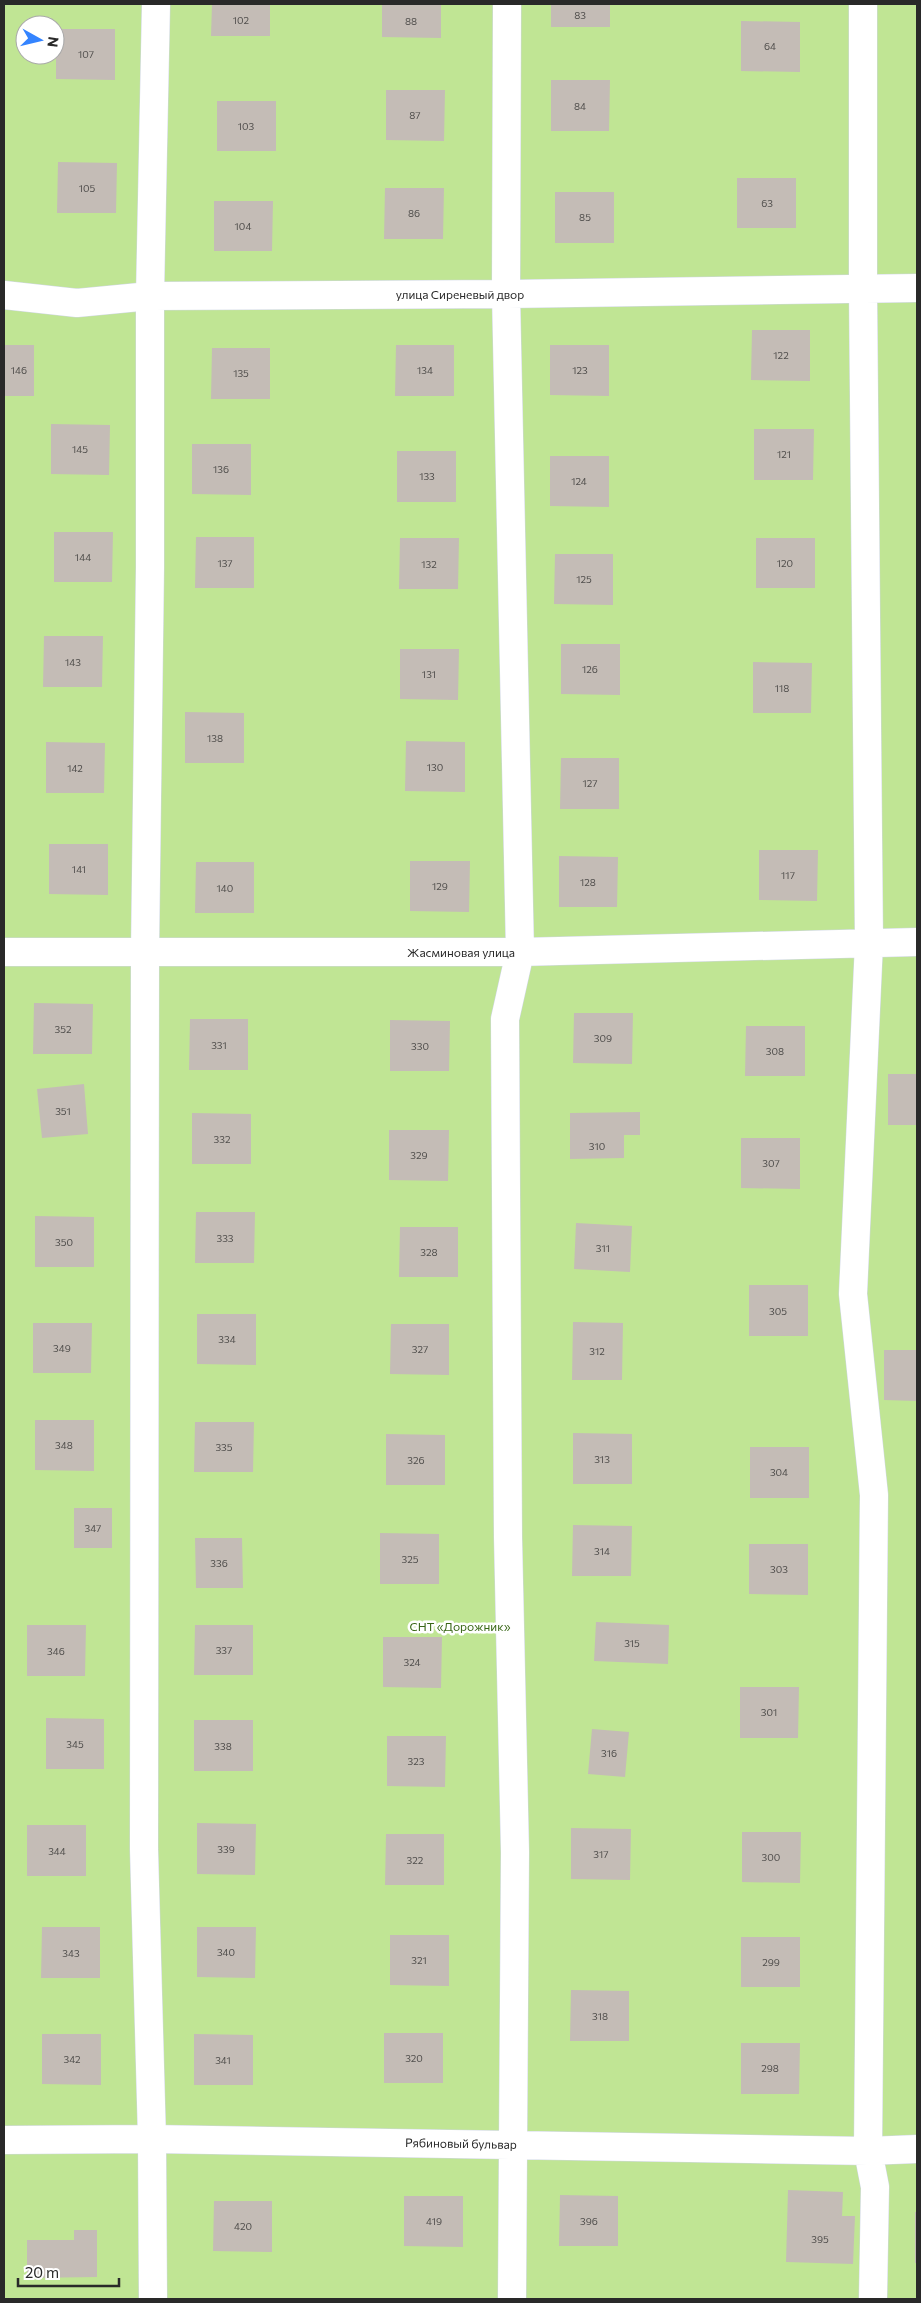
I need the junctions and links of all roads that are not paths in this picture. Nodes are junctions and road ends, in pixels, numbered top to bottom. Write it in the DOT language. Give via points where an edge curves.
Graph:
graph roads {
  1 [pos="156,4"];
  2 [pos="507,4"];
  3 [pos="863,4"];
  4 [pos="862,288"];
  5 [pos="917,288"];
  6 [pos="506,294"];
  7 [pos="4,295"];
  8 [pos="150,296"];
  9 [pos="917,942"];
  10 [pos="869,943"];
  11 [pos="4,952"];
  12 [pos="145,952"];
  13 [pos="520,952"];
  14 [pos="152,2139"];
  15 [pos="4,2140"];
  16 [pos="512,2144"];
  17 [pos="917,2149"];
  18 [pos="868,2151"];
  19 [pos="153,2299"];
  20 [pos="512,2299"];
  21 [pos="873,2299"];
  1 -- 8 [label="street"];
  2 -- 6 [label="street"];
  3 -- 4 [label="street"];
  4 -- 5 [label="street, улица Сиреневый двор"];
  4 -- 6 [label="street, улица Сиреневый двор"];
  4 -- 10 [label="street"];
  6 -- 8 [label="street, улица Сиреневый двор"];
  6 -- 13 [label="street"];
  7 -- 8 [label="street, улица Сиреневый двор" via="77,303"];
  8 -- 12 [label="street"];
  9 -- 10 [label="street, Жасминовая улица"];
  10 -- 13 [label="street, Жасминовая улица"];
  10 -- 18 [label="street" via="853,1294 874,1495"];
  11 -- 12 [label="street, Жасминовая улица"];
  12 -- 13 [label="street, Жасминовая улица"];
  12 -- 14 [label="street" via="144,1849"];
  13 -- 16 [label="street" via="505,1019 508,1527 515,1852"];
  14 -- 15 [label="street, Рябиновый бульвар"];
  14 -- 16 [label="street, Рябиновый бульвар"];
  14 -- 19 [label="street"];
  16 -- 18 [label="street, Рябиновый бульвар"];
  16 -- 20 [label="street"];
  17 -- 18 [label="street, Рябиновый бульвар"];
  18 -- 21 [label="street" via="875,2187"];
}
